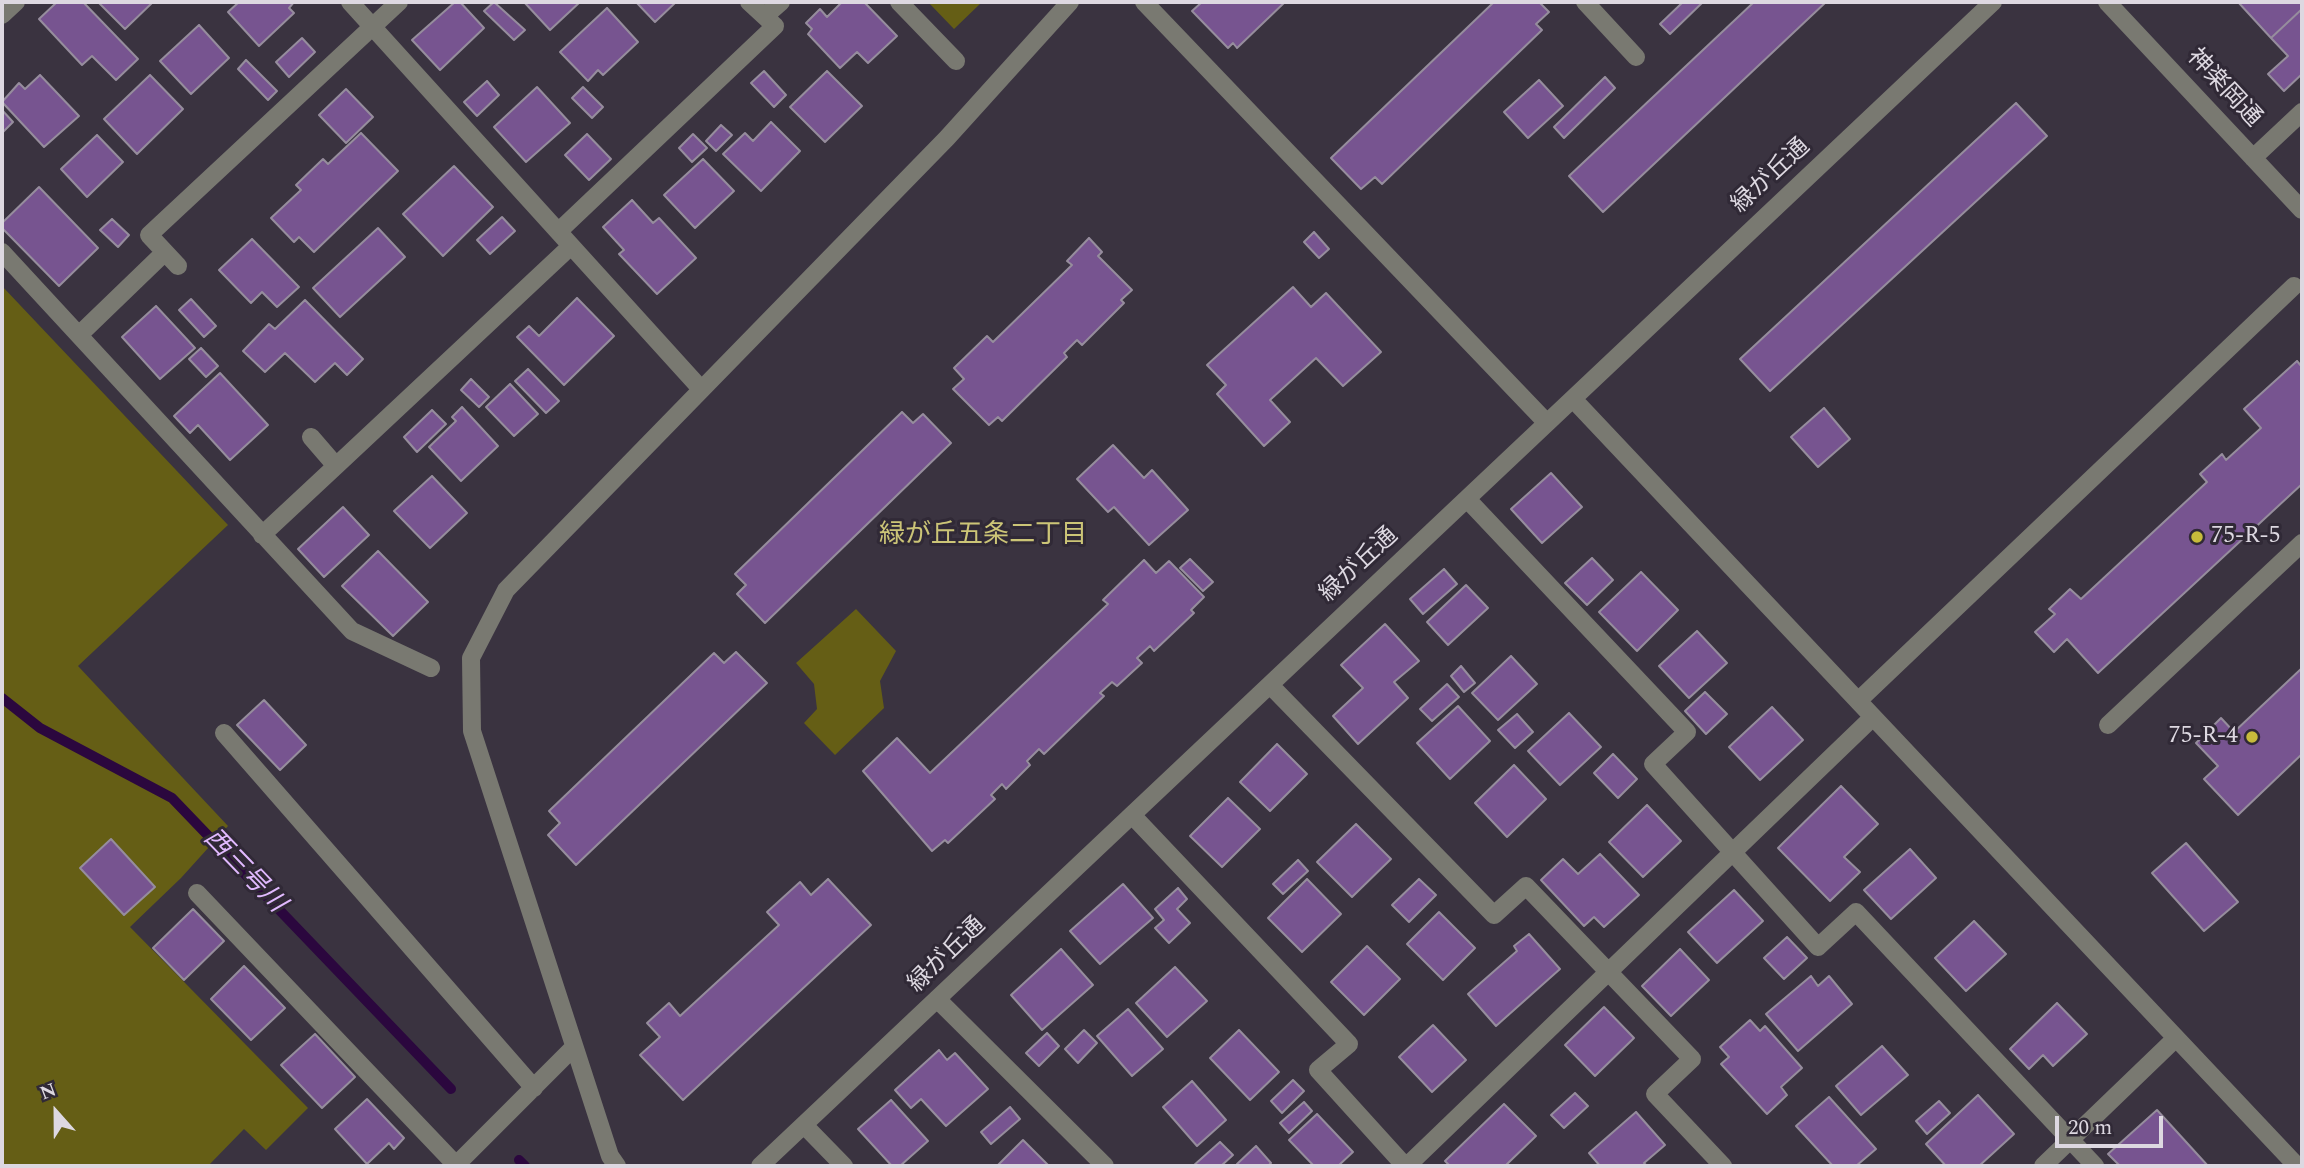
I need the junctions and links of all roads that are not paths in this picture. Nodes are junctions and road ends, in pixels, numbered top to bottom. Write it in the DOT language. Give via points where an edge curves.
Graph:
graph roads {
  1 [pos="16,2"];
  2 [pos="351,2"];
  3 [pos="400,2"];
  4 [pos="749,2"];
  5 [pos="781,2"];
  6 [pos="899,2"];
  7 [pos="1070,2"];
  8 [pos="1144,2"];
  9 [pos="1993,2"];
  10 [pos="2107,2"];
  11 [pos="1593,5"];
  12 [pos="2,15"];
  13 [pos="765,16"];
  14 [pos="374,26"];
  15 [pos="1636,57"];
  16 [pos="956,61"];
  17 [pos="2302,112"];
  18 [pos="2253,158"];
  19 [pos="2302,210"];
  20 [pos="559,232"];
  21 [pos="571,247"];
  22 [pos="2,252"];
  23 [pos="165,252"];
  24 [pos="178,266"];
  25 [pos="2294,286"];
  26 [pos="79,335"];
  27 [pos="701,389"];
  28 [pos="1573,399"];
  29 [pos="1547,423"];
  30 [pos="311,437"];
  31 [pos="337,466"];
  32 [pos="1467,499"];
  33 [pos="262,535"];
  34 [pos="2302,543"];
  35 [pos="431,668"];
  36 [pos="1270,685"];
  37 [pos="1858,701"];
  38 [pos="1873,717"];
  39 [pos="2108,725"];
  40 [pos="224,733"];
  41 [pos="1132,814"];
  42 [pos="1732,852"];
  43 [pos="197,893"];
  44 [pos="1608,971"];
  45 [pos="937,999"];
  46 [pos="2176,1038"];
  47 [pos="574,1048"];
  48 [pos="534,1088"];
  49 [pos="804,1125"];
  50 [pos="2070,1140"];
  51 [pos="456,1165"];
  52 [pos="617,1166"];
  53 [pos="760,1166"];
  54 [pos="844,1166"];
  55 [pos="1105,1166"];
  56 [pos="1406,1166"];
  57 [pos="1723,1166"];
  58 [pos="2043,1166"];
  59 [pos="2095,1166"];
  60 [pos="2297,1166"];
  1 -- 12 [label="street"];
  2 -- 14 [label="street"];
  3 -- 14 [label="street"];
  4 -- 13 [label="street"];
  5 -- 13 [label="street"];
  6 -- 16 [label="street"];
  7 -- 27 [label="street" via="947,138"];
  8 -- 29 [label="street"];
  9 -- 28 [label="street, 緑が丘通"];
  10 -- 18 [label="street, 神楽岡通"];
  11 -- 15 [label="street"];
  13 -- 20 [label="street" via="775,26"];
  14 -- 20 [label="street"];
  14 -- 23 [label="street" via="149,235"];
  17 -- 18 [label="street"];
  18 -- 19 [label="street, 神楽岡通"];
  20 -- 21 [label="street"];
  21 -- 27 [label="street"];
  21 -- 31 [label="street"];
  22 -- 26 [label="street"];
  23 -- 24 [label="street"];
  23 -- 26 [label="street"];
  25 -- 37 [label="street"];
  26 -- 33 [label="street"];
  27 -- 47 [label="street" via="506,590 471,659 472,731"];
  28 -- 29 [label="street, 緑が丘通"];
  28 -- 37 [label="street"];
  29 -- 32 [label="street, 緑が丘通"];
  30 -- 31 [label="street"];
  31 -- 33 [label="street"];
  32 -- 36 [label="street, 緑が丘通"];
  32 -- 42 [label="street" via="1687,732 1653,764"];
  33 -- 35 [label="street" via="352,631"];
  34 -- 39 [label="street"];
  36 -- 41 [label="street, 緑が丘通"];
  36 -- 44 [label="street" via="1494,915 1526,886"];
  37 -- 38 [label="street"];
  38 -- 42 [label="street"];
  38 -- 46 [label="street"];
  40 -- 48 [label="street"];
  41 -- 45 [label="street, 緑が丘通"];
  41 -- 56 [label="street" via="1349,1044 1318,1070"];
  42 -- 44 [label="street"];
  42 -- 50 [label="street" via="1818,947 1856,912"];
  43 -- 51 [label="street"];
  44 -- 56 [label="street"];
  44 -- 57 [label="street" via="1692,1059 1654,1094"];
  45 -- 49 [label="street, 緑が丘通"];
  45 -- 55 [label="street"];
  46 -- 50 [label="street"];
  46 -- 60 [label="street"];
  47 -- 48 [label="street"];
  47 -- 52 [label="street"];
  48 -- 51 [label="street"];
  49 -- 53 [label="street, 緑が丘通"];
  49 -- 54 [label="street"];
  50 -- 58 [label="street"];
  50 -- 59 [label="street"];
}
